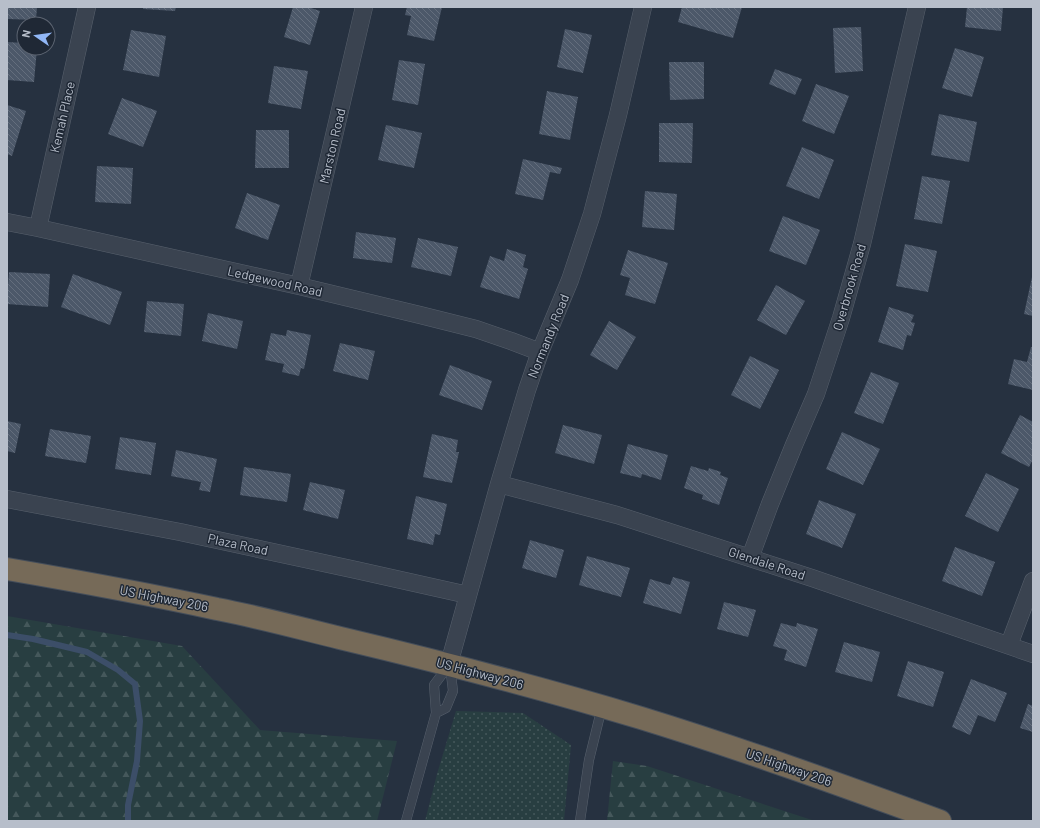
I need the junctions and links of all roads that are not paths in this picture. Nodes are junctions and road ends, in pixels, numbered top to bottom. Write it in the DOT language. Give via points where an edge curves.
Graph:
graph roads {
  1 [pos="87,7"];
  2 [pos="364,7"];
  3 [pos="643,7"];
  4 [pos="917,7"];
  5 [pos="7,222"];
  6 [pos="38,228"];
  7 [pos="299,286"];
  8 [pos="540,352"];
  9 [pos="499,484"];
  10 [pos="7,499"];
  11 [pos="750,558"];
  12 [pos="7,569"];
  13 [pos="1033,581"];
  14 [pos="468,595"];
  15 [pos="1009,646"];
  16 [pos="1033,654"];
  17 [pos="449,664"];
  18 [pos="602,707"];
  19 [pos="436,713"];
  20 [pos="406,821"];
  21 [pos="580,821"];
  22 [pos="940,821"];
  1 -- 6 [label="street, Kemah Place"];
  2 -- 7 [label="street, Marston Road"];
  3 -- 8 [label="street, Normandy Road" via="592,214 570,280"];
  4 -- 11 [label="street, Overbrook Road" via="862,244 841,318 816,394"];
  5 -- 6 [label="street, Ledgewood Road"];
  6 -- 7 [label="street, Ledgewood Road"];
  7 -- 8 [label="street, Ledgewood Road" via="476,329"];
  8 -- 9 [label="street, Normandy Road"];
  9 -- 11 [label="street, Glendale Road" via="617,514"];
  9 -- 14 [label="street, Normandy Road"];
  10 -- 14 [label="street, Plaza Road" via="180,532"];
  11 -- 15 [label="street, Glendale Road"];
  12 -- 17 [label="highway, US Highway 206" via="218,609"];
  13 -- 15 [label="street"];
  14 -- 17 [label="street, Normandy Road"];
  15 -- 16 [label="street, Glendale Road"];
  17 -- 18 [label="highway, US Highway 206"];
  17 -- 19 [label="lane" via="434,685"];
  17 -- 19 [label="lane" via="453,691 446,708"];
  18 -- 21 [label="lane"];
  18 -- 22 [label="highway, US Highway 206" via="754,755"];
  19 -- 20 [label="lane"];
}
